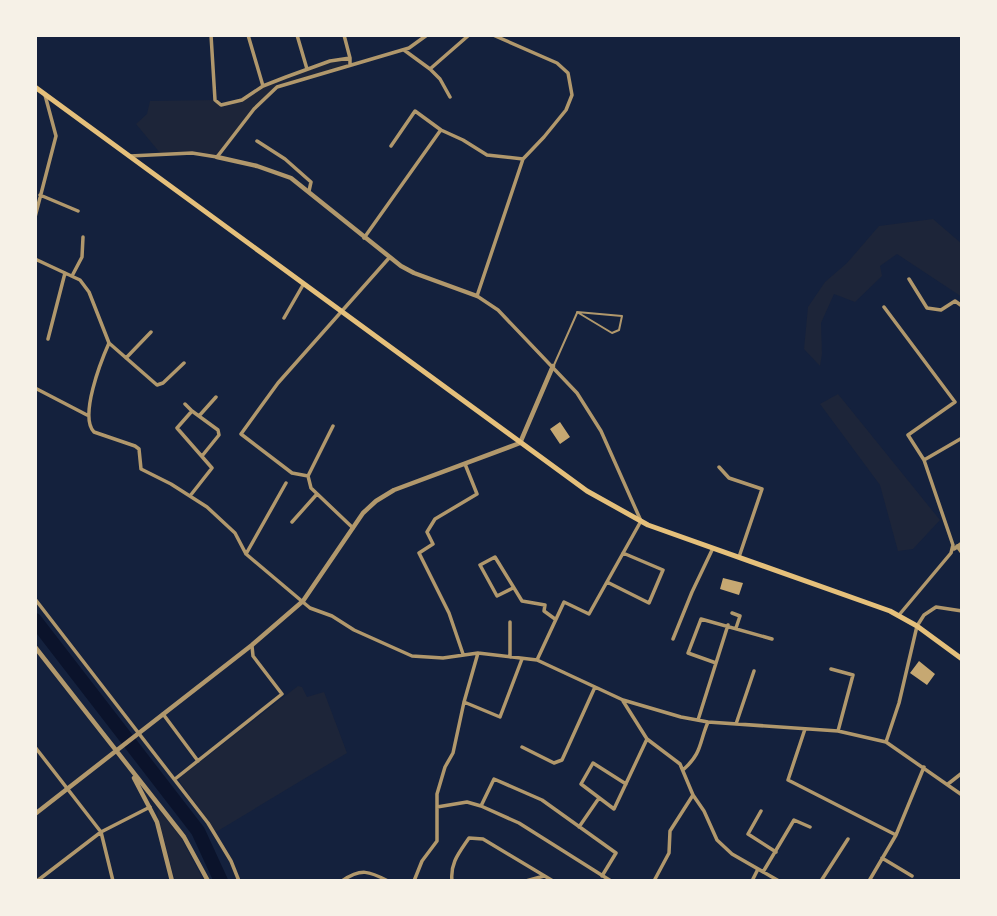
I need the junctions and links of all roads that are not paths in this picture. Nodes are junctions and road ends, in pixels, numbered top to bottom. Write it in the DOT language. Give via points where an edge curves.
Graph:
graph roads {
  1 [pos="211,35"];
  2 [pos="248,35"];
  3 [pos="297,35"];
  4 [pos="344,35"];
  5 [pos="427,35"];
  6 [pos="469,35"];
  7 [pos="494,35"];
  8 [pos="404,50"];
  9 [pos="349,58"];
  10 [pos="350,65"];
  11 [pos="307,69"];
  12 [pos="430,69"];
  13 [pos="263,86"];
  14 [pos="35,87"];
  15 [pos="44,93"];
  16 [pos="450,97"];
  17 [pos="441,130"];
  18 [pos="257,141"];
  19 [pos="391,146"];
  20 [pos="128,156"];
  21 [pos="217,157"];
  22 [pos="523,159"];
  23 [pos="309,191"];
  24 [pos="40,195"];
  25 [pos="78,212"];
  26 [pos="35,217"];
  27 [pos="83,237"];
  28 [pos="364,238"];
  29 [pos="389,258"];
  30 [pos="35,260"];
  31 [pos="65,273"];
  32 [pos="72,276"];
  33 [pos="909,279"];
  34 [pos="303,285"];
  35 [pos="477,296"];
  36 [pos="962,306"];
  37 [pos="884,307"];
  38 [pos="341,312"];
  39 [pos="577,312"];
  40 [pos="284,318"];
  41 [pos="151,332"];
  42 [pos="48,339"];
  43 [pos="109,343"];
  44 [pos="126,358"];
  45 [pos="184,363"];
  46 [pos="553,366"];
  47 [pos="35,388"];
  48 [pos="216,397"];
  49 [pos="185,404"];
  50 [pos="192,411"];
  51 [pos="87,415"];
  52 [pos="199,416"];
  53 [pos="333,426"];
  54 [pos="962,438"];
  55 [pos="520,443"];
  56 [pos="202,456"];
  57 [pos="924,460"];
  58 [pos="465,464"];
  59 [pos="719,467"];
  60 [pos="308,476"];
  61 [pos="286,483"];
  62 [pos="317,494"];
  63 [pos="190,496"];
  64 [pos="292,522"];
  65 [pos="641,522"];
  66 [pos="353,528"];
  67 [pos="962,543"];
  68 [pos="957,547"];
  69 [pos="713,548"];
  70 [pos="952,550"];
  71 [pos="623,553"];
  72 [pos="962,553"];
  73 [pos="246,554"];
  74 [pos="739,557"];
  75 [pos="607,582"];
  76 [pos="513,588"];
  77 [pos="35,599"];
  78 [pos="303,601"];
  79 [pos="962,611"];
  80 [pos="732,612"];
  81 [pos="899,615"];
  82 [pos="555,619"];
  83 [pos="510,622"];
  84 [pos="728,625"];
  85 [pos="918,626"];
  86 [pos="736,628"];
  87 [pos="673,639"];
  88 [pos="772,639"];
  89 [pos="251,645"];
  90 [pos="35,647"];
  91 [pos="478,653"];
  92 [pos="463,654"];
  93 [pos="510,657"];
  94 [pos="522,659"];
  95 [pos="962,659"];
  96 [pos="537,660"];
  97 [pos="716,663"];
  98 [pos="831,669"];
  99 [pos="754,671"];
  100 [pos="595,687"];
  101 [pos="623,700"];
  102 [pos="464,702"];
  103 [pos="163,715"];
  104 [pos="698,720"];
  105 [pos="708,722"];
  106 [pos="736,724"];
  107 [pos="805,729"];
  108 [pos="838,731"];
  109 [pos="137,734"];
  110 [pos="647,739"];
  111 [pos="886,742"];
  112 [pos="35,747"];
  113 [pos="522,747"];
  114 [pos="116,751"];
  115 [pos="198,761"];
  116 [pos="924,768"];
  117 [pos="684,769"];
  118 [pos="962,773"];
  119 [pos="175,779"];
  120 [pos="626,784"];
  121 [pos="948,784"];
  122 [pos="67,789"];
  123 [pos="692,795"];
  124 [pos="962,795"];
  125 [pos="599,798"];
  126 [pos="481,806"];
  127 [pos="150,807"];
  128 [pos="437,807"];
  129 [pos="761,811"];
  130 [pos="35,814"];
  131 [pos="579,827"];
  132 [pos="810,827"];
  133 [pos="101,832"];
  134 [pos="896,835"];
  135 [pos="848,839"];
  136 [pos="776,852"];
  137 [pos="883,858"];
  138 [pos="758,869"];
  139 [pos="763,872"];
  140 [pos="545,876"];
  141 [pos="602,876"];
  142 [pos="912,876"];
  143 [pos="655,880"];
  144 [pos="37,881"];
  145 [pos="113,881"];
  146 [pos="172,881"];
  147 [pos="208,881"];
  148 [pos="239,881"];
  149 [pos="342,881"];
  150 [pos="388,881"];
  151 [pos="414,881"];
  152 [pos="452,881"];
  153 [pos="526,881"];
  154 [pos="553,881"];
  155 [pos="611,881"];
  156 [pos="661,881"];
  157 [pos="752,881"];
  158 [pos="779,881"];
  159 [pos="821,881"];
  160 [pos="869,881"];
  1 -- 13 [label="street" via="218,104 242,100"];
  2 -- 13 [label="street"];
  3 -- 11 [label="street"];
  4 -- 9 [label="street"];
  5 -- 8 [label="street"];
  6 -- 12 [label="street"];
  7 -- 22 [label="street" via="556,64 568,73 572,84 566,110"];
  8 -- 10 [label="street"];
  8 -- 12 [label="street"];
  9 -- 10 [label="street"];
  9 -- 11 [label="street"];
  10 -- 21 [label="street" via="277,88 254,109"];
  11 -- 13 [label="street"];
  12 -- 16 [label="street"];
  14 -- 15 [label="main road"];
  15 -- 20 [label="main road"];
  15 -- 24 [label="street" via="57,136"];
  17 -- 19 [label="street" via="415,111"];
  17 -- 22 [label="street" via="486,155"];
  17 -- 28 [label="street"];
  18 -- 23 [label="street" via="310,182"];
  20 -- 21 [label="street" via="192,153"];
  20 -- 34 [label="main road"];
  21 -- 23 [label="street" via="277,172"];
  22 -- 35 [label="street"];
  23 -- 28 [label="street"];
  24 -- 25 [label="street"];
  24 -- 26 [label="street"];
  27 -- 32 [label="street" via="82,257"];
  28 -- 29 [label="street"];
  29 -- 35 [label="street" via="414,273"];
  29 -- 38 [label="street"];
  30 -- 31 [label="street"];
  31 -- 32 [label="street"];
  31 -- 42 [label="street"];
  32 -- 43 [label="street" via="89,292"];
  33 -- 36 [label="street" via="927,308 941,310 955,301"];
  34 -- 38 [label="main road"];
  34 -- 40 [label="street"];
  35 -- 46 [label="street" via="498,310"];
  37 -- 57 [label="street" via="954,401 908,435"];
  38 -- 55 [label="main road"];
  38 -- 60 [label="street" via="278,383 241,435 292,473"];
  39 -- 39 [label="lane" via="622,316 620,330 612,333"];
  39 -- 46 [label="lane"];
  41 -- 44 [label="street"];
  43 -- 44 [label="street"];
  43 -- 51 [label="street"];
  44 -- 45 [label="street" via="157,385"];
  46 -- 55 [label="street"];
  46 -- 65 [label="street" via="593,417"];
  47 -- 51 [label="street"];
  48 -- 52 [label="street"];
  49 -- 50 [label="street"];
  50 -- 52 [label="street"];
  50 -- 56 [label="street" via="177,428"];
  51 -- 63 [label="street" via="94,432 139,449 145,472"];
  52 -- 56 [label="street" via="219,435"];
  53 -- 60 [label="street"];
  54 -- 57 [label="street"];
  55 -- 58 [label="street"];
  55 -- 65 [label="main road" via="587,491"];
  56 -- 63 [label="street" via="212,468"];
  57 -- 70 [label="street"];
  58 -- 66 [label="street" via="392,491 370,505"];
  58 -- 92 [label="street" via="477,494 435,519 427,531 433,544 419,554 449,613"];
  59 -- 74 [label="street" via="729,478 762,489"];
  60 -- 62 [label="street"];
  61 -- 73 [label="street"];
  62 -- 64 [label="street"];
  62 -- 66 [label="street"];
  63 -- 73 [label="street" via="235,533"];
  65 -- 69 [label="main road"];
  65 -- 71 [label="street"];
  66 -- 78 [label="street"];
  67 -- 68 [label="street"];
  68 -- 70 [label="street"];
  68 -- 72 [label="street"];
  69 -- 74 [label="main road"];
  69 -- 87 [label="street"];
  70 -- 81 [label="street"];
  71 -- 75 [label="street"];
  71 -- 75 [label="street" via="663,570 649,603"];
  73 -- 78 [label="street"];
  74 -- 81 [label="main road"];
  75 -- 82 [label="street" via="589,614 564,602"];
  76 -- 76 [label="street" via="495,556 480,565 496,596"];
  76 -- 82 [label="street" via="522,601 545,605 544,611"];
  77 -- 109 [label="street"];
  78 -- 89 [label="street"];
  78 -- 92 [label="street" via="412,656"];
  79 -- 85 [label="street" via="936,607"];
  80 -- 86 [label="street" via="740,616"];
  81 -- 85 [label="main road"];
  82 -- 96 [label="street"];
  83 -- 93 [label="street"];
  84 -- 86 [label="street"];
  84 -- 97 [label="street"];
  84 -- 97 [label="street" via="701,619 688,653"];
  85 -- 95 [label="main road"];
  85 -- 111 [label="street"];
  86 -- 88 [label="street"];
  89 -- 103 [label="street"];
  89 -- 115 [label="street" via="253,656 282,694"];
  90 -- 114 [label="street"];
  91 -- 92 [label="street"];
  91 -- 93 [label="street"];
  91 -- 102 [label="street"];
  93 -- 94 [label="street"];
  94 -- 96 [label="street"];
  94 -- 102 [label="street" via="500,717"];
  96 -- 100 [label="street"];
  97 -- 104 [label="street"];
  98 -- 108 [label="street" via="853,675"];
  99 -- 106 [label="street"];
  100 -- 101 [label="street"];
  100 -- 113 [label="street" via="562,761 554,764"];
  101 -- 104 [label="street"];
  101 -- 110 [label="street"];
  102 -- 128 [label="street"];
  103 -- 109 [label="street"];
  103 -- 115 [label="street"];
  104 -- 105 [label="street"];
  105 -- 106 [label="street"];
  105 -- 117 [label="street" via="698,754"];
  106 -- 107 [label="street"];
  107 -- 108 [label="street"];
  107 -- 134 [label="street" via="788,780"];
  108 -- 111 [label="street"];
  109 -- 114 [label="street"];
  109 -- 119 [label="street"];
  110 -- 117 [label="street"];
  110 -- 120 [label="street"];
  111 -- 116 [label="street"];
  112 -- 122 [label="street"];
  114 -- 122 [label="street"];
  114 -- 127 [label="street"];
  114 -- 147 [label="street" via="184,837"];
  115 -- 119 [label="street"];
  116 -- 121 [label="street"];
  116 -- 134 [label="street"];
  117 -- 123 [label="street"];
  118 -- 121 [label="street"];
  119 -- 148 [label="street" via="208,823"];
  120 -- 125 [label="street" via="614,809"];
  120 -- 125 [label="street" via="593,763 581,784"];
  121 -- 124 [label="street"];
  122 -- 130 [label="street"];
  122 -- 133 [label="street"];
  123 -- 138 [label="street" via="717,840"];
  123 -- 143 [label="street" via="670,831 669,853"];
  125 -- 131 [label="street"];
  126 -- 128 [label="street" via="467,802"];
  126 -- 131 [label="street" via="494,779 542,800"];
  126 -- 141 [label="street" via="519,823"];
  127 -- 133 [label="street"];
  127 -- 146 [label="street"];
  128 -- 151 [label="street" via="437,841"];
  129 -- 136 [label="street" via="748,834"];
  131 -- 141 [label="street" via="616,853"];
  132 -- 136 [label="street" via="794,820"];
  133 -- 144 [label="street"];
  133 -- 145 [label="street"];
  134 -- 137 [label="street"];
  135 -- 159 [label="street"];
  136 -- 139 [label="street"];
  137 -- 142 [label="street"];
  137 -- 160 [label="street"];
  138 -- 139 [label="street"];
  138 -- 157 [label="street"];
  139 -- 158 [label="street"];
  140 -- 152 [label="street" via="483,839 469,838 453,861"];
  140 -- 153 [label="street"];
  140 -- 154 [label="street"];
  141 -- 155 [label="street"];
  143 -- 156 [label="street"];
  149 -- 150 [label="street" via="354,873 371,872"];
}
